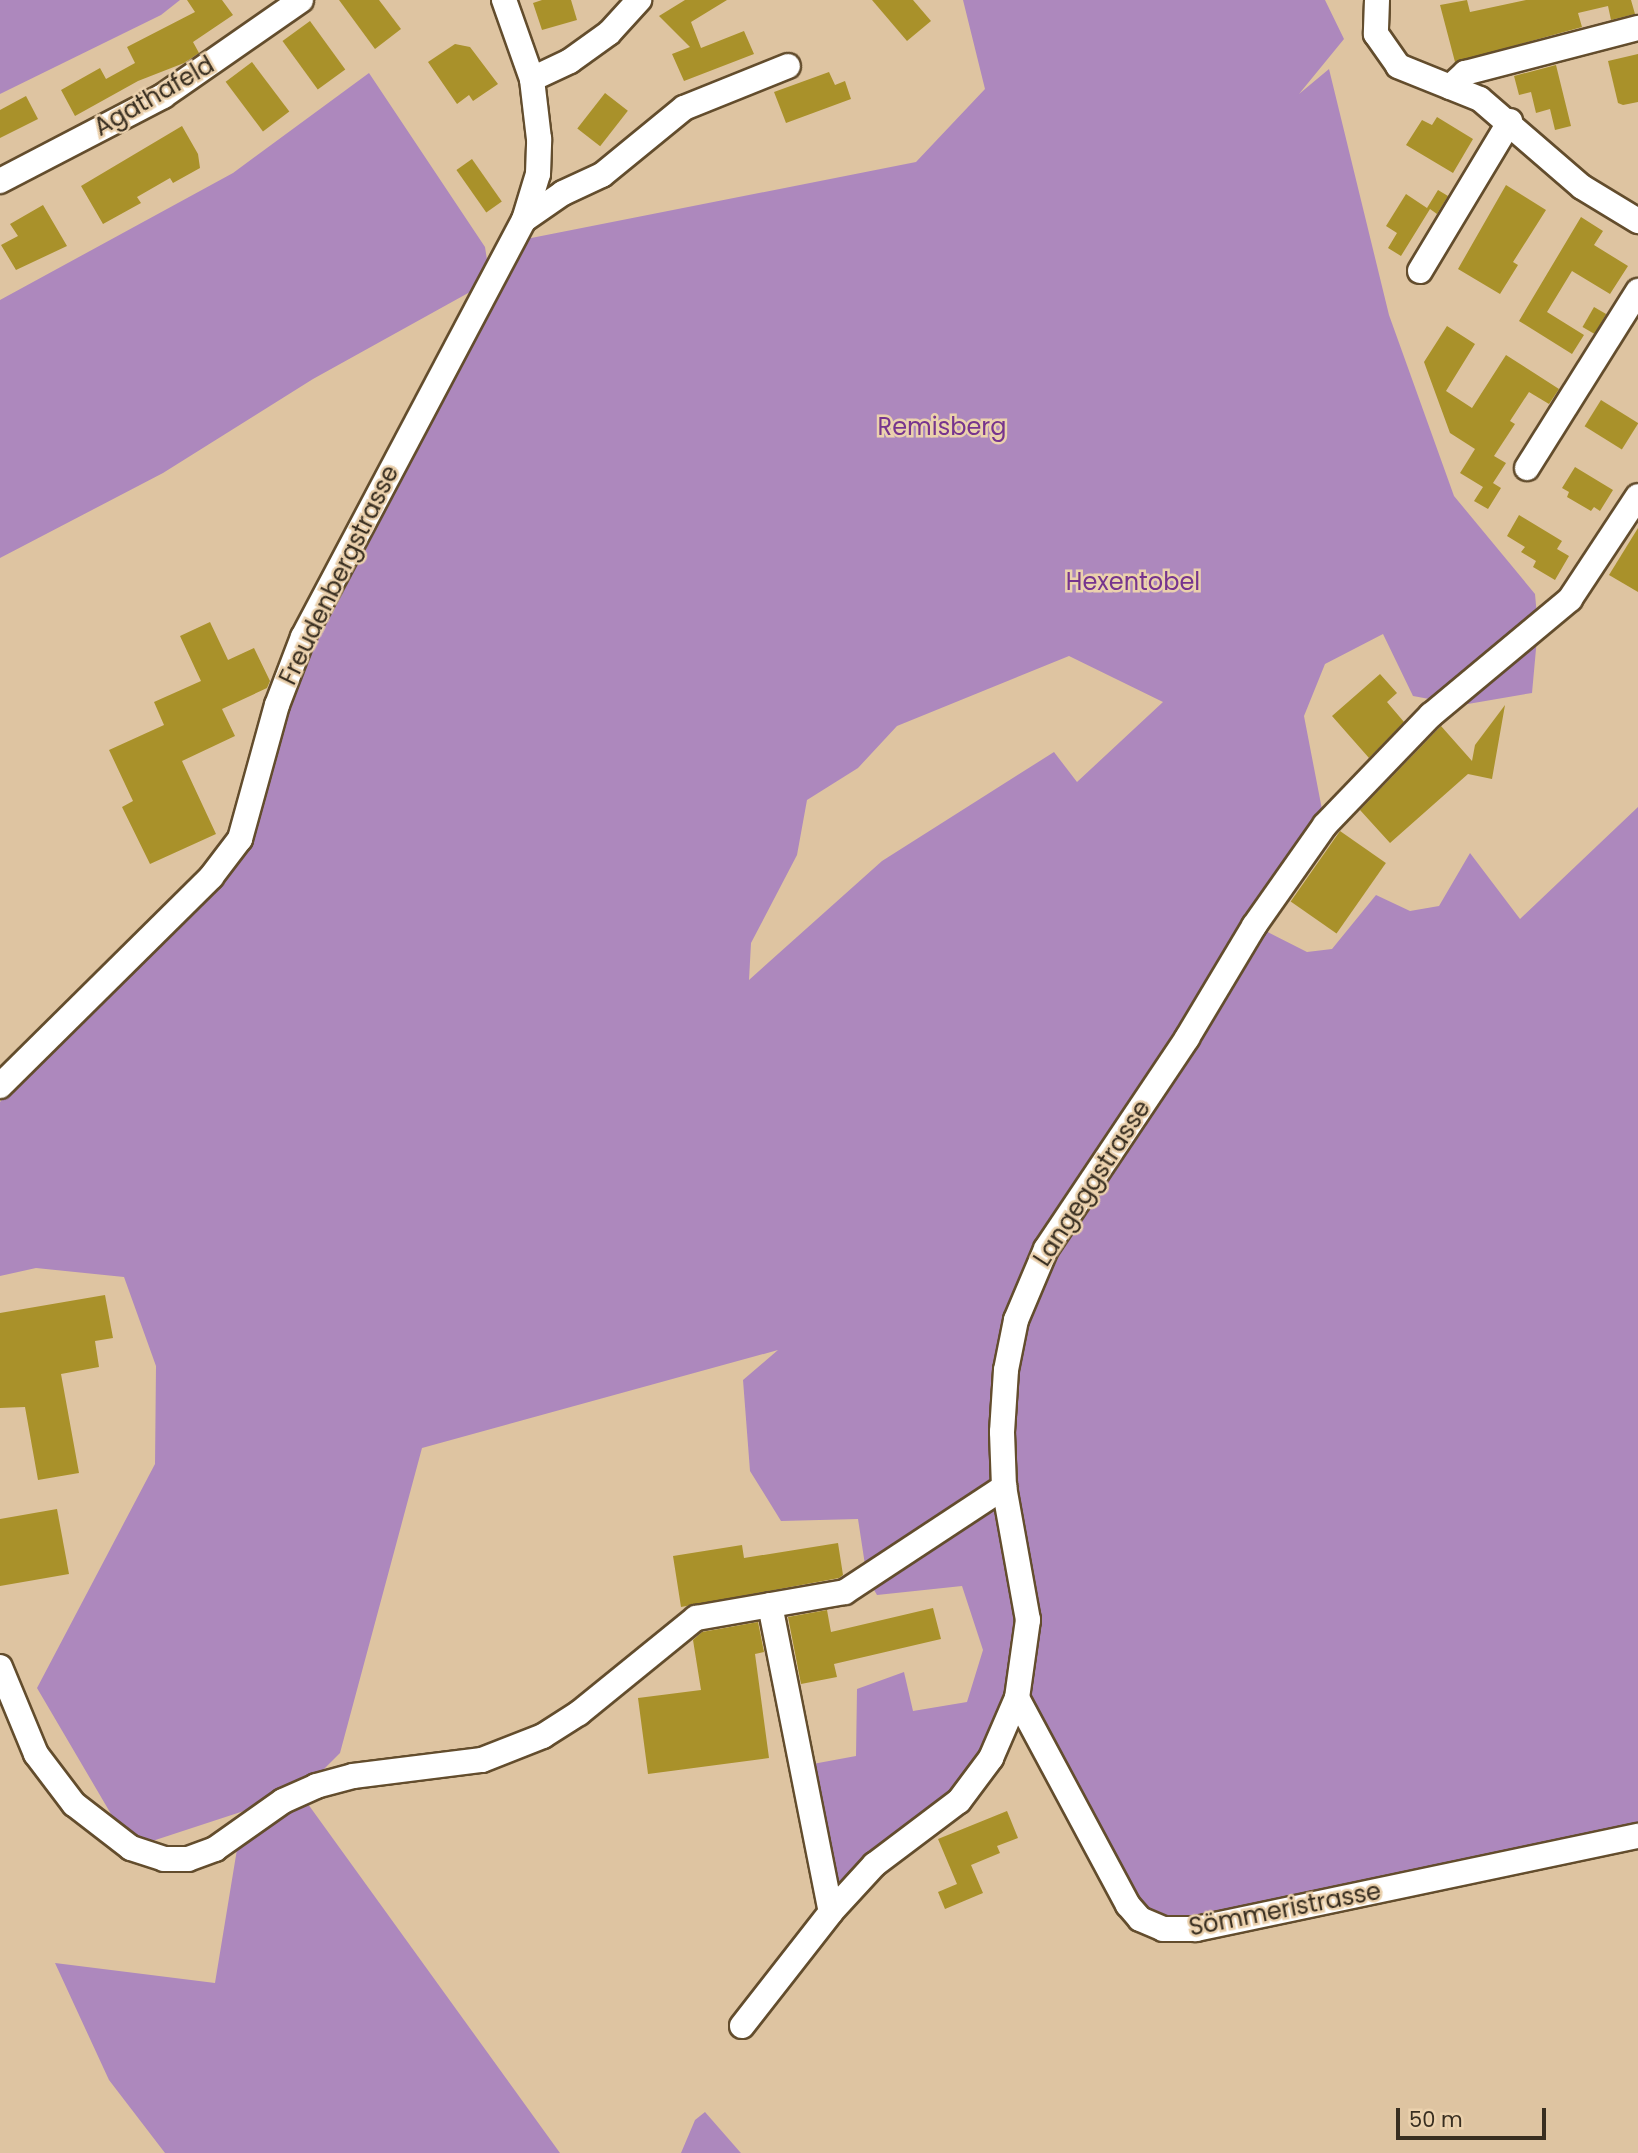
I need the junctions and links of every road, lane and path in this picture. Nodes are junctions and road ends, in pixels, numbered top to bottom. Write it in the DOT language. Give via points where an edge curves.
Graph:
graph roads {
  1 [pos="301,0"];
  2 [pos="504,0"];
  3 [pos="639,0"];
  4 [pos="1377,0"];
  5 [pos="1638,28"];
  6 [pos="788,66"];
  7 [pos="531,79"];
  8 [pos="1450,87"];
  9 [pos="1510,121"];
  10 [pos="0,181"];
  11 [pos="524,220"];
  12 [pos="1638,221"];
  13 [pos="1420,271"];
  14 [pos="1638,291"];
  15 [pos="1527,468"];
  16 [pos="1638,496"];
  17 [pos="0,1086"];
  18 [pos="1004,1487"];
  19 [pos="769,1605"];
  20 [pos="0,1667"];
  21 [pos="1017,1698"];
  22 [pos="1638,1836"];
  23 [pos="831,1912"];
  24 [pos="742,2026"];
  1 -- 10 [label="street, Agathafeld" via="163,96"];
  2 -- 7 [label="street, Freudenbergstrasse"];
  3 -- 7 [label="street" via="599,40 570,61"];
  4 -- 8 [label="street" via="1376,34 1391,60 1408,72"];
  5 -- 8 [label="street" via="1465,73"];
  6 -- 11 [label="street" via="684,108 602,175 563,192"];
  7 -- 11 [label="street, Freudenbergstrasse" via="539,139 538,174"];
  8 -- 9 [label="street" via="1480,99"];
  9 -- 12 [label="street" via="1582,187"];
  9 -- 13 [label="street"];
  11 -- 17 [label="street, Freudenbergstrasse" via="303,637 276,705 249,816 233,850"];
  14 -- 15 [label="street"];
  16 -- 18 [label="street, Langeggstrasse" via="1570,599 1431,715 1325,825 1254,926 1187,1038 1046,1249 1028,1286 1006,1370"];
  18 -- 19 [label="street" via="845,1592"];
  18 -- 21 [label="street, Langeggstrasse" via="1028,1620"];
  19 -- 20 [label="street" via="696,1618 579,1713 522,1745 459,1765 353,1776 316,1787 283,1801 207,1853 177,1860 131,1848 74,1804 36,1754"];
  19 -- 23 [label="street"];
  21 -- 22 [label="street, Sömmeristrasse" via="1128,1906 1140,1919 1163,1929 1196,1929"];
  21 -- 23 [label="street, Langeggstrasse" via="991,1758 959,1801 874,1866"];
  23 -- 24 [label="street, Langeggstrasse"];
}
